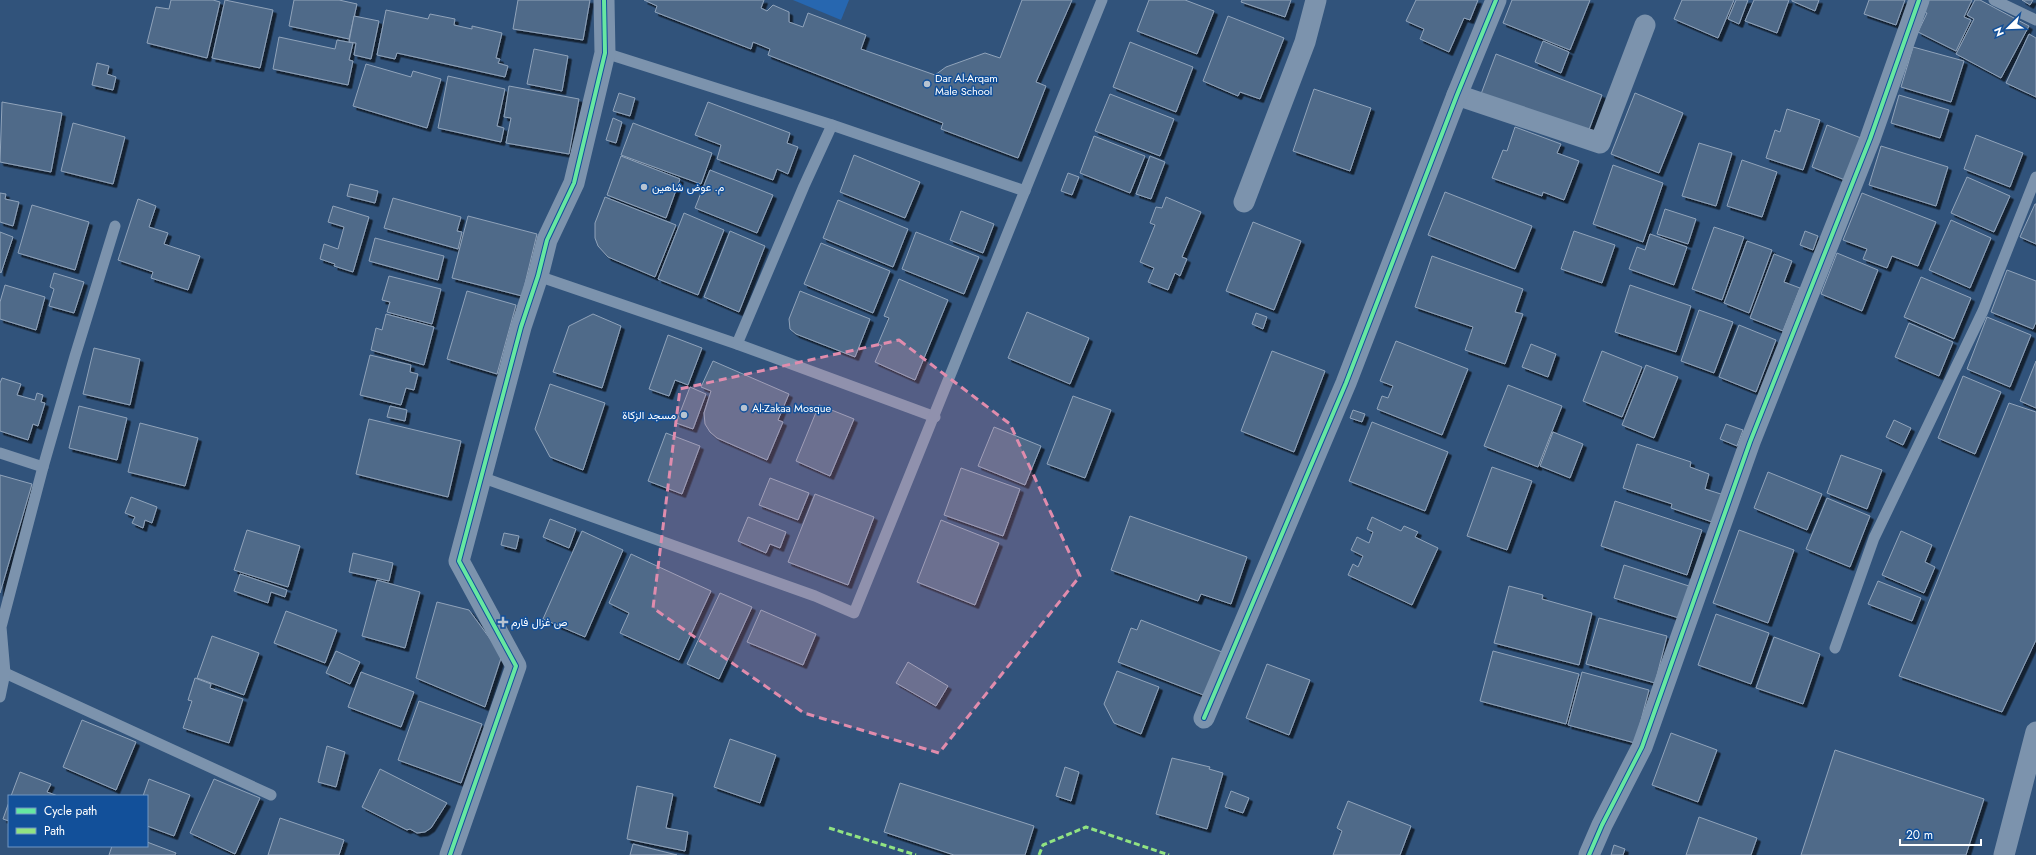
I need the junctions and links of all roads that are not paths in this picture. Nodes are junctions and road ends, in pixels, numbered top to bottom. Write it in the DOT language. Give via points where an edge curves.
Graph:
graph roads {
  1 [pos="604,0"];
  2 [pos="1102,0"];
  3 [pos="1316,0"];
  4 [pos="1496,0"];
  5 [pos="1919,0"];
  6 [pos="1994,0"];
  7 [pos="2036,20"];
  8 [pos="1645,25"];
  9 [pos="605,53"];
  10 [pos="1457,95"];
  11 [pos="832,125"];
  12 [pos="2036,177"];
  13 [pos="1025,191"];
  14 [pos="1244,202"];
  15 [pos="116,226"];
  16 [pos="538,276"];
  17 [pos="737,344"];
  18 [pos="934,417"];
  19 [pos="0,453"];
  20 [pos="43,467"];
  21 [pos="481,477"];
  22 [pos="1835,648"];
  23 [pos="5,673"];
  24 [pos="0,697"];
  25 [pos="1204,718"];
  26 [pos="2036,732"];
  27 [pos="271,795"];
  28 [pos="450,855"];
  29 [pos="1589,855"];
  30 [pos="2004,855"];
  1 -- 9 [label="street"];
  2 -- 13 [label="lane"];
  3 -- 14 [label="street" via="1304,42"];
  4 -- 10 [label="street"];
  5 -- 29 [label="street" via="1868,146 1750,442 1642,747"];
  6 -- 7 [label="lane"];
  8 -- 10 [label="street" via="1600,144"];
  9 -- 11 [label="lane"];
  9 -- 16 [label="street" via="574,183 546,240"];
  10 -- 25 [label="street" via="1346,383"];
  11 -- 13 [label="lane"];
  11 -- 17 [label="lane"];
  12 -- 22 [label="lane" via="1983,311 1874,538"];
  13 -- 18 [label="lane"];
  15 -- 20 [label="lane"];
  16 -- 17 [label="lane"];
  16 -- 21 [label="street" via="521,327"];
  17 -- 18 [label="lane"];
  18 -- 21 [label="lane" via="854,613 815,596"];
  19 -- 20 [label="lane"];
  20 -- 23 [label="lane" via="1,627"];
  21 -- 28 [label="street" via="459,561 516,666"];
  23 -- 24 [label="lane"];
  23 -- 27 [label="lane"];
  26 -- 30 [label="street"];
}
